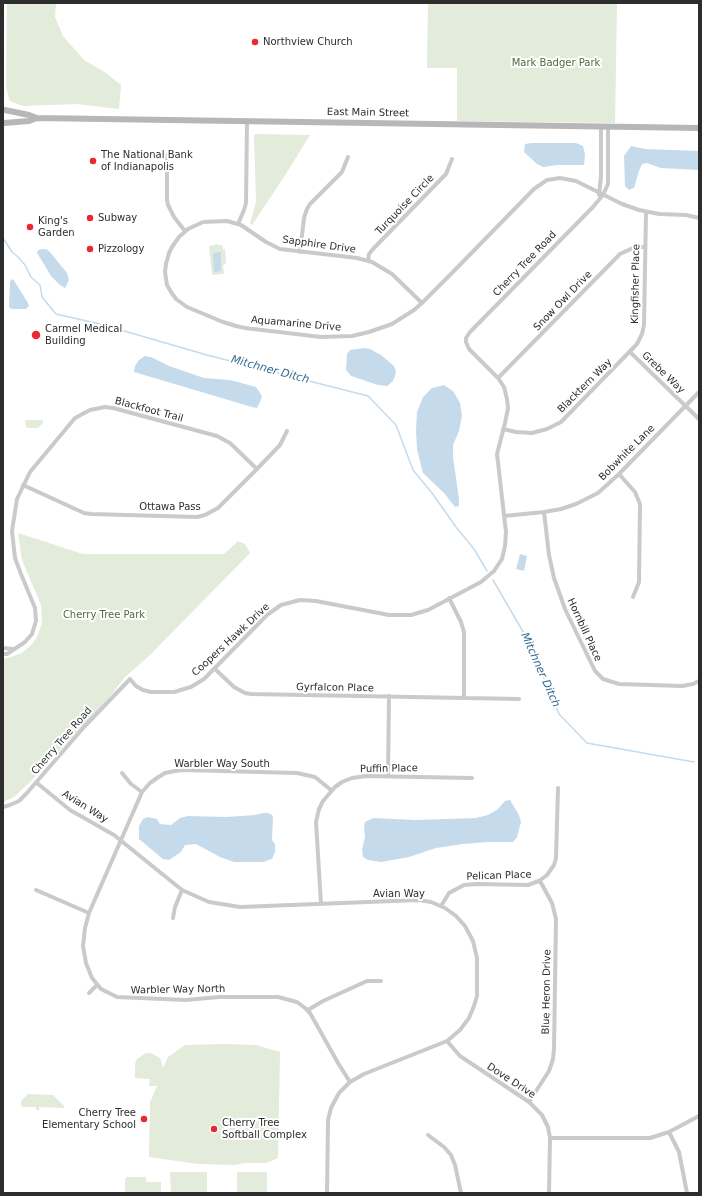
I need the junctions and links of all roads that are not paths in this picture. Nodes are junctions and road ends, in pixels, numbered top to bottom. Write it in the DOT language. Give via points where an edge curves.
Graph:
graph roads {
  1 [pos="4,109"];
  2 [pos="37,118"];
  3 [pos="247,121"];
  4 [pos="4,124"];
  5 [pos="601,127"];
  6 [pos="608,127"];
  7 [pos="699,128"];
  8 [pos="167,155"];
  9 [pos="348,156"];
  10 [pos="452,159"];
  11 [pos="602,194"];
  12 [pos="646,212"];
  13 [pos="699,218"];
  14 [pos="238,224"];
  15 [pos="185,231"];
  16 [pos="645,247"];
  17 [pos="300,252"];
  18 [pos="368,261"];
  19 [pos="422,303"];
  20 [pos="466,342"];
  21 [pos="630,352"];
  22 [pos="498,378"];
  23 [pos="699,392"];
  24 [pos="685,405"];
  25 [pos="699,419"];
  26 [pos="503,429"];
  27 [pos="287,431"];
  28 [pos="257,470"];
  29 [pos="619,474"];
  30 [pos="23,485"];
  31 [pos="544,512"];
  32 [pos="504,516"];
  33 [pos="633,597"];
  34 [pos="449,598"];
  35 [pos="3,648"];
  36 [pos="13,649"];
  37 [pos="3,654"];
  38 [pos="214,669"];
  39 [pos="130,679"];
  40 [pos="699,681"];
  41 [pos="389,696"];
  42 [pos="464,698"];
  43 [pos="519,699"];
  44 [pos="122,773"];
  45 [pos="388,776"];
  46 [pos="472,778"];
  47 [pos="37,783"];
  48 [pos="558,788"];
  49 [pos="331,790"];
  50 [pos="142,792"];
  51 [pos="3,807"];
  52 [pos="122,840"];
  53 [pos="540,881"];
  54 [pos="36,890"];
  55 [pos="182,890"];
  56 [pos="321,904"];
  57 [pos="440,906"];
  58 [pos="89,913"];
  59 [pos="173,918"];
  60 [pos="381,981"];
  61 [pos="97,985"];
  62 [pos="89,993"];
  63 [pos="308,1010"];
  64 [pos="447,1041"];
  65 [pos="350,1082"];
  66 [pos="530,1102"];
  67 [pos="699,1116"];
  68 [pos="669,1132"];
  69 [pos="428,1135"];
  70 [pos="550,1138"];
  71 [pos="327,1193"];
  72 [pos="461,1193"];
  73 [pos="549,1193"];
  74 [pos="687,1193"];
  1 -- 2 [label="main road, East Main Street"];
  1 -- 4 [label="main road"];
  2 -- 3 [label="main road, East Main Street"];
  2 -- 4 [label="main road, East Main Street"];
  3 -- 5 [label="main road, East Main Street"];
  3 -- 14 [label="street" via="246,203"];
  5 -- 6 [label="main road, East Main Street"];
  5 -- 11 [label="street"];
  6 -- 7 [label="main road, East Main Street"];
  6 -- 11 [label="street" via="608,184"];
  8 -- 15 [label="street" via="168,205"];
  9 -- 17 [label="street" via="342,172 307,209"];
  10 -- 18 [label="street, Turquoise Circle" via="446,174 373,249"];
  11 -- 12 [label="street, Aquamarine Drive"];
  11 -- 19 [label="street, Aquamarine Drive" via="568,178 553,178 541,183"];
  11 -- 20 [label="street, Cherry Tree Road" via="592,208 470,332"];
  12 -- 13 [label="street, Aquamarine Drive"];
  12 -- 16 [label="street, Kingfisher Place"];
  14 -- 15 [label="street, Sapphire Drive" via="222,220 203,222"];
  14 -- 17 [label="street, Sapphire Drive" via="274,247"];
  15 -- 19 [label="street, Aquamarine Drive" via="172,247 167,259 166,279 170,292 181,304 236,326 321,337 352,336 392,324"];
  16 -- 21 [label="street, Kingfisher Place" via="644,325 637,344"];
  16 -- 22 [label="street, Snow Owl Drive" via="635,247 620,254"];
  17 -- 18 [label="street, Sapphire Drive"];
  18 -- 19 [label="street, Sapphire Drive" via="392,274"];
  20 -- 22 [label="street, Coopers Hawk Drive" via="469,349"];
  21 -- 24 [label="street, Grebe Way"];
  21 -- 26 [label="street, Blacktern Way" via="554,426 525,433"];
  22 -- 26 [label="street, Coopers Hawk Drive" via="504,387 508,408"];
  23 -- 24 [label="street, Bobwhite Lane"];
  24 -- 25 [label="street, Grebe Way"];
  24 -- 29 [label="street, Bobwhite Lane"];
  26 -- 32 [label="street, Coopers Hawk Drive" via="497,454"];
  27 -- 28 [label="street, Ottawa Pass" via="280,445"];
  28 -- 30 [label="street, Ottawa Pass" via="217,509 197,517 84,513"];
  28 -- 30 [label="street, Blackfoot Trail" via="224,439 105,407 90,410 75,418 37,462"];
  29 -- 31 [label="street, Bobwhite Lane" via="607,486 588,498 561,509"];
  29 -- 33 [label="street" via="636,492 640,504 639,582"];
  30 -- 36 [label="street, Blackfoot Trail" via="17,499 12,539 18,566 35,608 36,621 29,638 21,646"];
  31 -- 32 [label="street, Bobwhite Lane"];
  31 -- 40 [label="street, Hornbill Place" via="550,563 559,592 592,668 597,674 619,684 682,686"];
  32 -- 34 [label="street, Coopers Hawk Drive" via="506,546 498,566 481,582"];
  34 -- 38 [label="street, Coopers Hawk Drive" via="428,610 406,616 316,601 300,600 287,603 267,614"];
  34 -- 42 [label="street" via="464,632"];
  35 -- 36 [label="street"];
  36 -- 37 [label="street, Blackfoot Trail"];
  38 -- 39 [label="street, Coopers Hawk Drive" via="200,682 174,692 143,690"];
  38 -- 41 [label="street, Gyrfalcon Place" via="245,693"];
  39 -- 47 [label="street, Cherry Tree Road" via="84,727"];
  41 -- 42 [label="street, Gyrfalcon Place"];
  41 -- 45 [label="street"];
  42 -- 43 [label="street, Gyrfalcon Place"];
  44 -- 50 [label="street"];
  45 -- 46 [label="street, Puffin Place"];
  45 -- 49 [label="street, Puffin Place" via="352,778"];
  47 -- 51 [label="street, Cherry Tree Road" via="19,801"];
  47 -- 52 [label="street, Avian Way" via="70,810"];
  48 -- 53 [label="street, Pelican Place" via="556,858 550,872"];
  49 -- 50 [label="street, Warbler Way South" via="315,777 297,772 184,770 165,773"];
  49 -- 56 [label="street, Puffin Place" via="319,809 316,822"];
  50 -- 52 [label="street, Warbler Way South"];
  52 -- 55 [label="street, Avian Way"];
  52 -- 58 [label="street"];
  53 -- 57 [label="street, Pelican Place" via="524,885 464,885 449,893"];
  53 -- 66 [label="street, Blue Heron Drive" via="552,903 556,919 554,1049 549,1071"];
  54 -- 58 [label="street"];
  55 -- 56 [label="street, Avian Way" via="209,902 232,906"];
  55 -- 59 [label="street"];
  56 -- 57 [label="street, Avian Way" via="414,900"];
  57 -- 64 [label="street, Avian Way" via="456,916 465,926 473,941 477,958 477,988 473,1010 464,1026"];
  58 -- 61 [label="street" via="85,928 84,951 89,971"];
  60 -- 63 [label="street" via="367,981 323,1000"];
  61 -- 62 [label="street"];
  61 -- 63 [label="street, Warbler Way North" via="121,998 186,1000 278,997 296,1002"];
  63 -- 65 [label="street"];
  64 -- 65 [label="street, Avian Way"];
  64 -- 66 [label="street, Dove Drive" via="465,1060"];
  65 -- 71 [label="street, Avian Way" via="336,1099 329,1114"];
  66 -- 70 [label="street, Dove Drive" via="542,1115"];
  67 -- 68 [label="street"];
  68 -- 70 [label="street" via="645,1139"];
  68 -- 74 [label="street" via="679,1152"];
  69 -- 72 [label="street" via="451,1155"];
  70 -- 73 [label="street, Dove Drive"];
}
